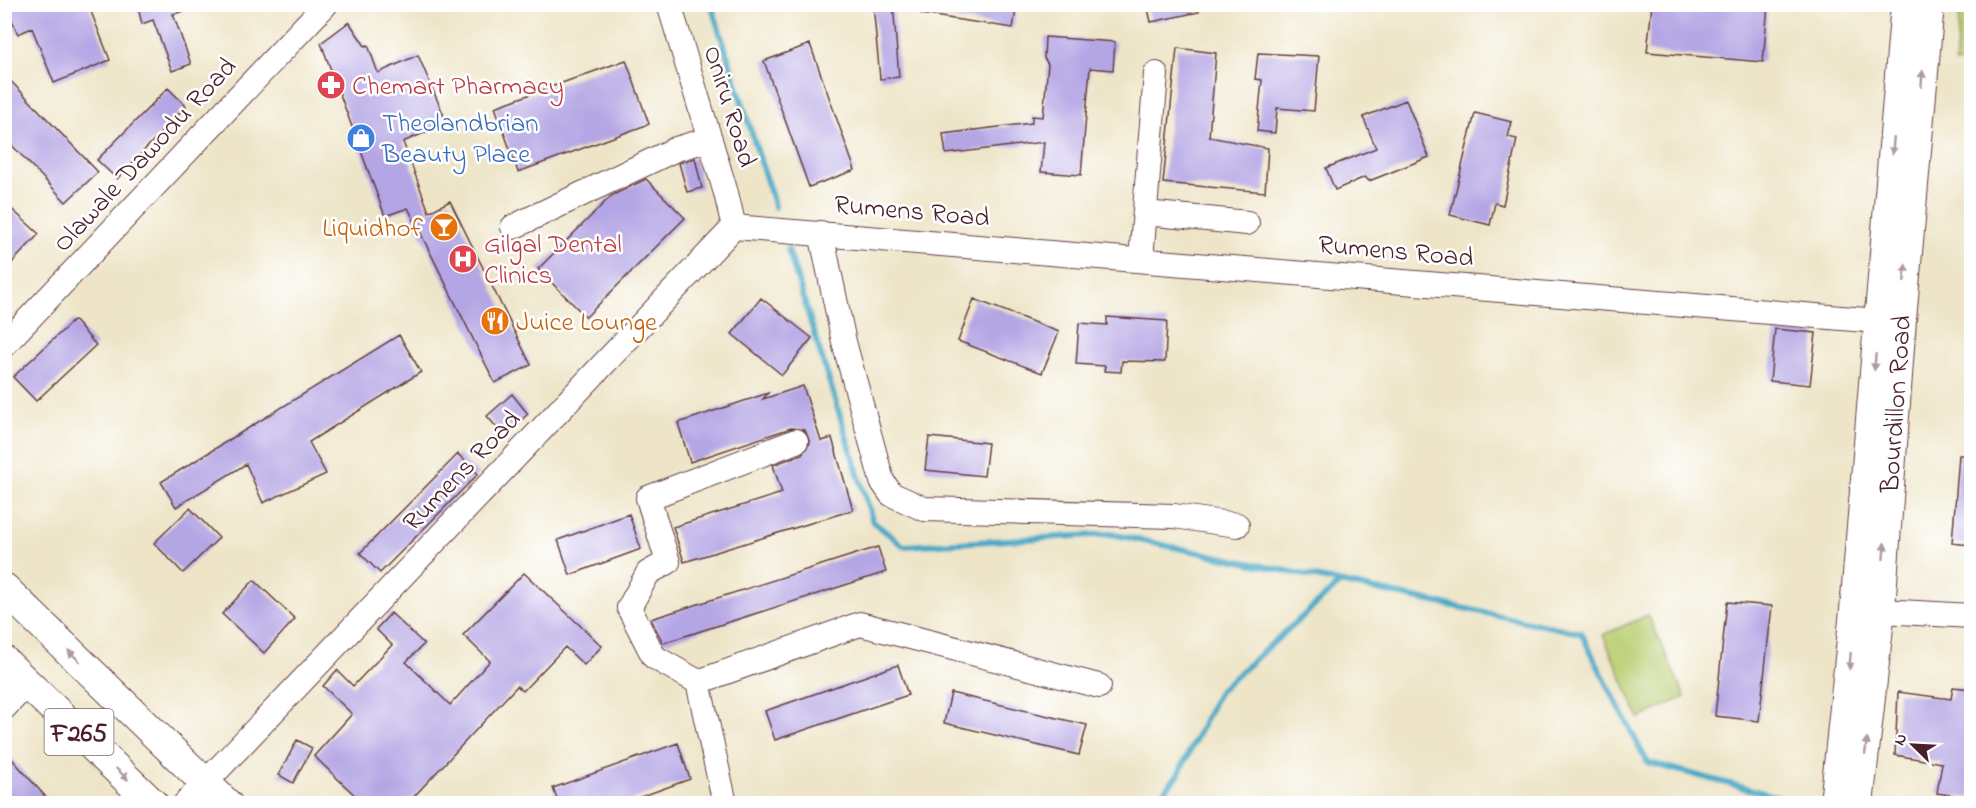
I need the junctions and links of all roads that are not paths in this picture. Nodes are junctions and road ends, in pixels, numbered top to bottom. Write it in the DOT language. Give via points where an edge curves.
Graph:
graph roads {
  1 [pos="326,4"];
  2 [pos="669,4"];
  3 [pos="1906,4"];
  4 [pos="1929,4"];
  5 [pos="1156,74"];
  6 [pos="710,139"];
  7 [pos="1146,213"];
  8 [pos="1247,223"];
  9 [pos="734,226"];
  10 [pos="513,227"];
  11 [pos="821,233"];
  12 [pos="1141,259"];
  13 [pos="1878,321"];
  14 [pos="4,345"];
  15 [pos="796,441"];
  16 [pos="1238,525"];
  17 [pos="4,588"];
  18 [pos="1867,610"];
  19 [pos="1971,616"];
  20 [pos="4,661"];
  21 [pos="698,682"];
  22 [pos="28,683"];
  23 [pos="1100,686"];
  24 [pos="4,708"];
  25 [pos="205,782"];
  26 [pos="153,804"];
  27 [pos="185,804"];
  28 [pos="227,804"];
  29 [pos="725,804"];
  30 [pos="1835,804"];
  31 [pos="1858,804"];
  1 -- 14 [label="street, Olawale Dawodu Road"];
  2 -- 6 [label="street, Oniru Road"];
  3 -- 13 [label="main road, Bourdillon Road, one-way"];
  18 -- 4 [label="main road, Bourdillon Road, one-way" via="1902,308"];
  5 -- 7 [label="street"];
  6 -- 9 [label="street, Oniru Road"];
  6 -- 10 [label="street" via="676,149"];
  7 -- 8 [label="street"];
  7 -- 12 [label="street"];
  9 -- 11 [label="street, Rumens Road"];
  9 -- 25 [label="street, Rumens Road"];
  11 -- 12 [label="street, Rumens Road"];
  11 -- 16 [label="street" via="844,342 882,481 891,494 924,509 1174,516"];
  12 -- 13 [label="street, Rumens Road"];
  13 -- 18 [label="main road, Bourdillon Road, one-way"];
  15 -- 21 [label="street" via="648,498 668,562 648,573 629,608 654,657"];
  25 -- 17 [label="main road, F265, one-way"];
  18 -- 19 [label="street"];
  18 -- 30 [label="main road, Bourdillon Road, one-way"];
  31 -- 18 [label="main road, Bourdillon Road, one-way"];
  20 -- 22 [label="main road, F265"];
  21 -- 23 [label="street" via="860,624"];
  21 -- 29 [label="street"];
  22 -- 24 [label="street"];
  22 -- 26 [label="main road, F265, one-way"];
  25 -- 27 [label="street, Rumens Road"];
  25 -- 28 [label="main road, F265"];
}
